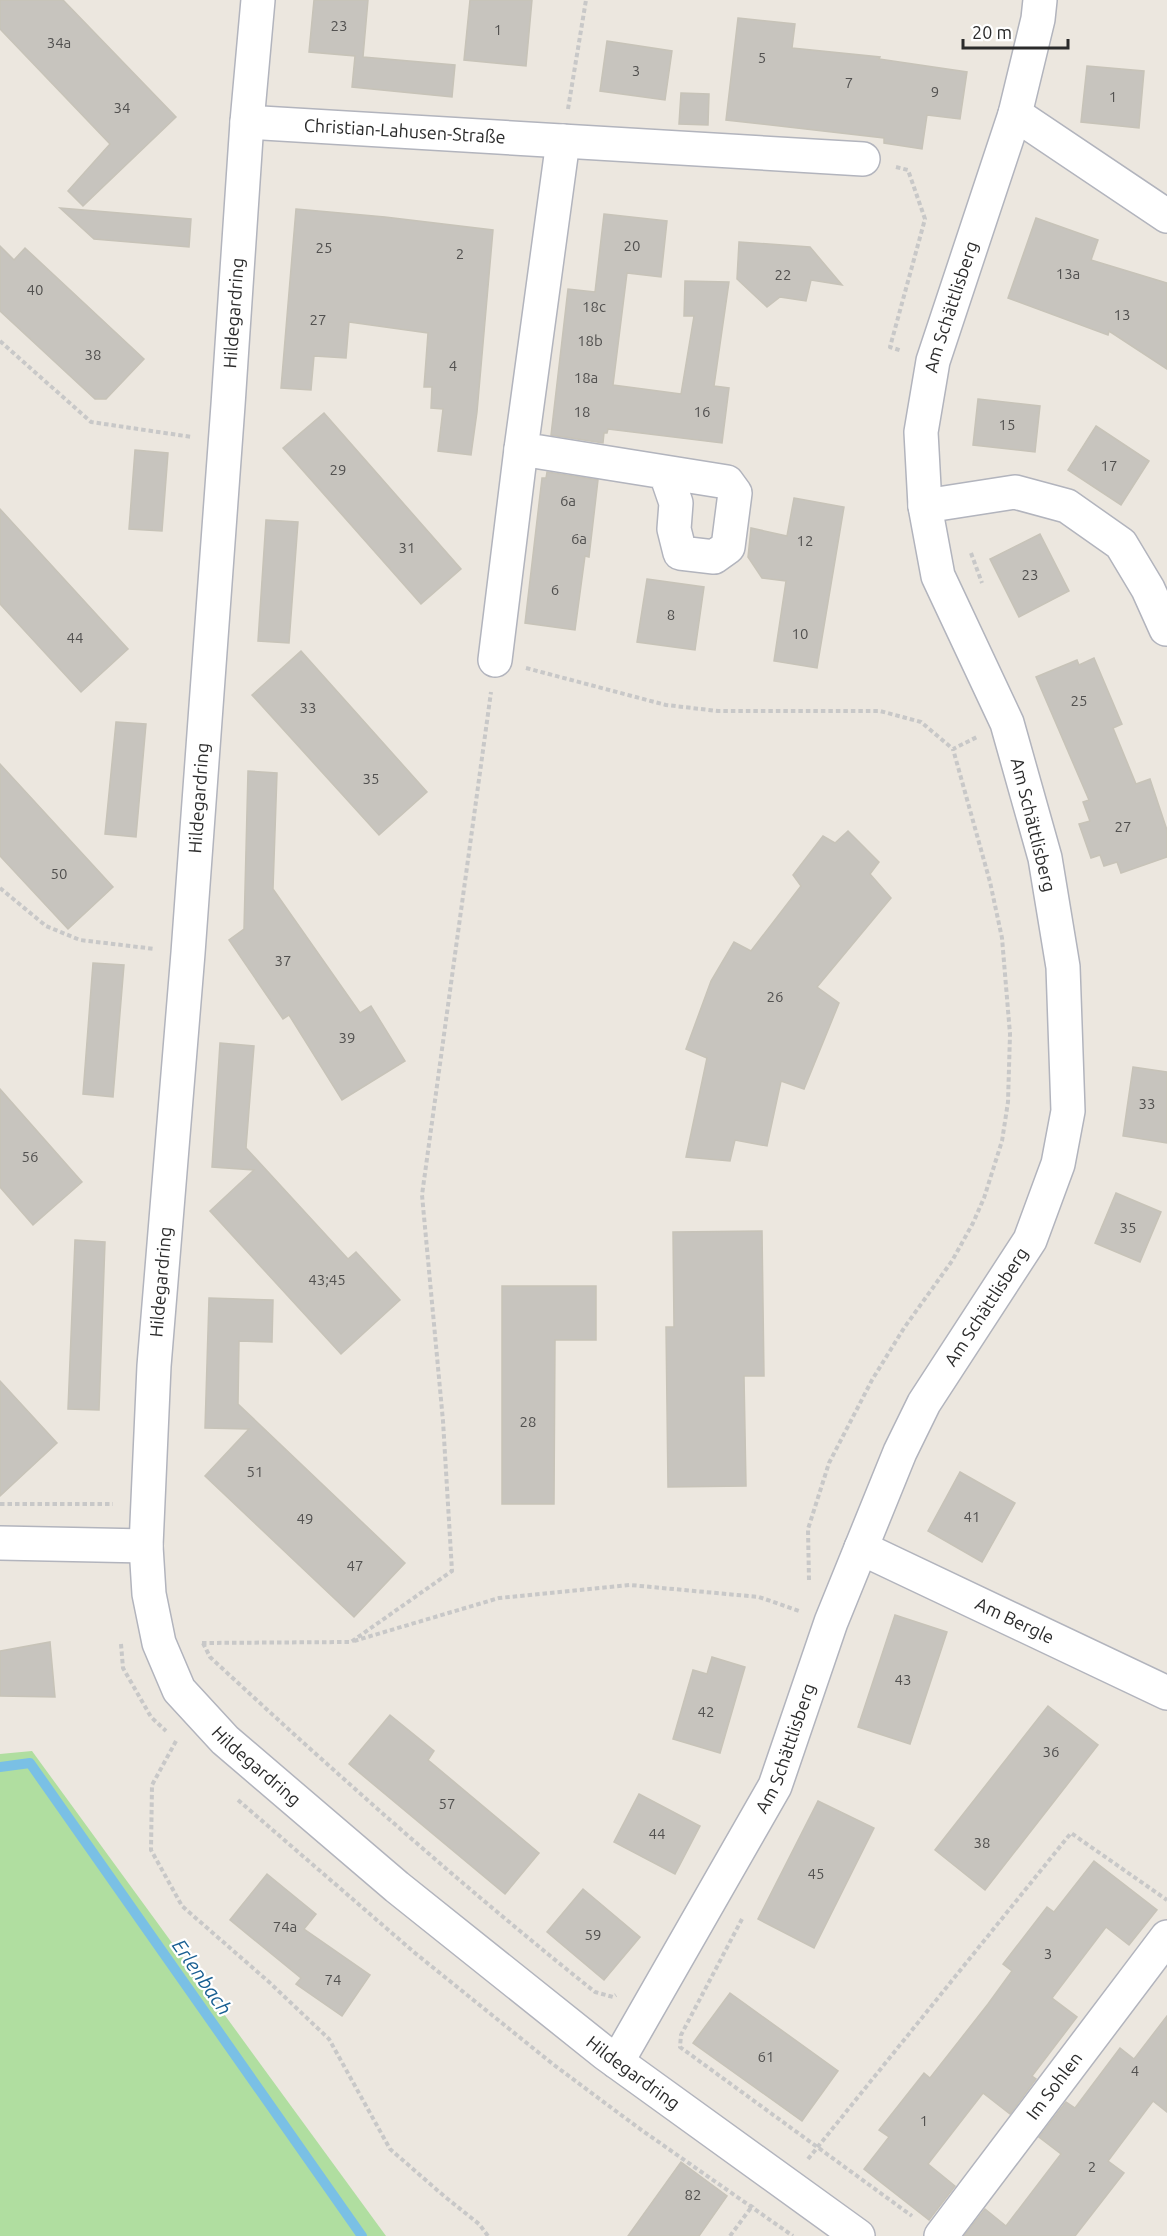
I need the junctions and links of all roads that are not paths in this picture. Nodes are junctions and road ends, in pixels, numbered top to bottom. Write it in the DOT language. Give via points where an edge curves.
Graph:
graph roads {
  1 [pos="258,0"];
  2 [pos="1040,0"];
  3 [pos="1015,114"];
  4 [pos="247,122"];
  5 [pos="563,141"];
  6 [pos="863,159"];
  7 [pos="1167,216"];
  8 [pos="521,449"];
  9 [pos="666,474"];
  10 [pos="926,506"];
  11 [pos="1166,629"];
  12 [pos="495,660"];
  13 [pos="0,1544"];
  14 [pos="146,1546"];
  15 [pos="861,1548"];
  16 [pos="1167,1693"];
  17 [pos="1167,1937"];
  18 [pos="617,2062"];
  19 [pos="858,2236"];
  20 [pos="941,2236"];
  1 -- 4 [label="street, Hildegardring"];
  2 -- 3 [label="street, Am Schättlisberg"];
  3 -- 7 [label="street"];
  3 -- 10 [label="street, Am Schättlisberg" via="933,361 921,432"];
  4 -- 5 [label="street, Christian-Lahusen-Straße"];
  4 -- 14 [label="street, Hildegardring" via="188,953 154,1366"];
  5 -- 6 [label="street, Christian-Lahusen-Straße"];
  5 -- 8 [label="street"];
  8 -- 9 [label="street"];
  8 -- 12 [label="street"];
  10 -- 11 [label="street" via="1015,492 1067,506 1121,544"];
  10 -- 15 [label="street, Am Schättlisberg" via="938,576 1007,723 1045,858 1063,967 1068,1111 1058,1164 1030,1240 924,1403"];
  13 -- 14 [label="street"];
  14 -- 18 [label="street, Hildegardring" via="149,1594 159,1643 179,1690 225,1740 397,1887"];
  15 -- 16 [label="street, Am Bergle"];
  15 -- 18 [label="street, Am Schättlisberg" via="831,1622 775,1786"];
  17 -- 20 [label="street, Im Sohlen"];
  18 -- 19 [label="street, Hildegardring"];
}
